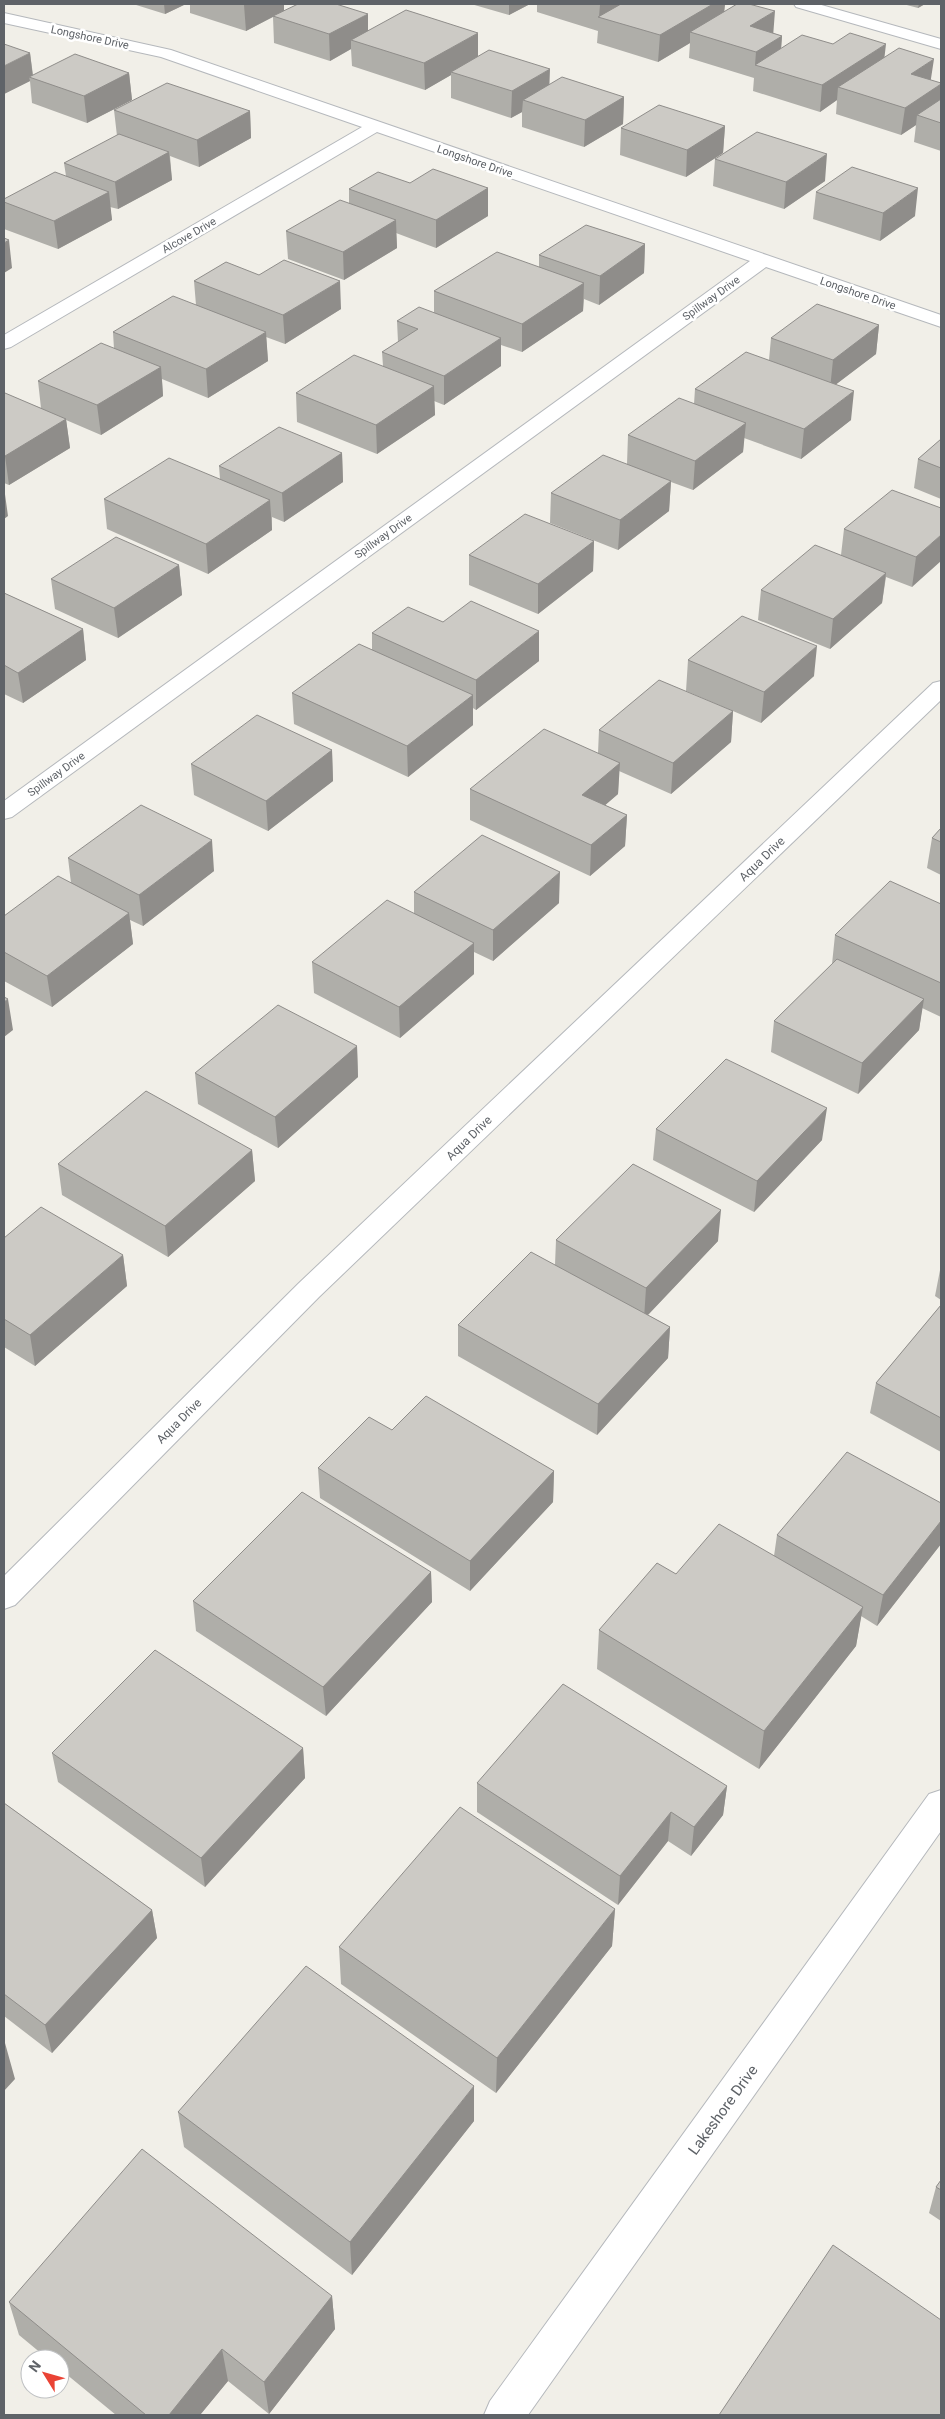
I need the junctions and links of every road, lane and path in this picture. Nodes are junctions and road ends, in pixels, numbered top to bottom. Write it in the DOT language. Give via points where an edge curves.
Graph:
graph roads {
  1 [pos="802,4"];
  2 [pos="4,18"];
  3 [pos="941,44"];
  4 [pos="375,126"];
  5 [pos="763,260"];
  6 [pos="941,321"];
  7 [pos="4,343"];
  8 [pos="941,688"];
  9 [pos="4,812"];
  10 [pos="4,1596"];
  11 [pos="941,1804"];
  12 [pos="504,2415"];
  1 -- 3 [label="street"];
  2 -- 4 [label="street, Longshore Drive" via="165,53"];
  4 -- 5 [label="street, Longshore Drive"];
  4 -- 7 [label="street, Alcove Drive"];
  5 -- 6 [label="street, Longshore Drive"];
  5 -- 9 [label="street, Spillway Drive"];
  8 -- 10 [label="street, Aqua Drive" via="309,1290"];
  11 -- 12 [label="street, Lakeshore Drive"];
}
